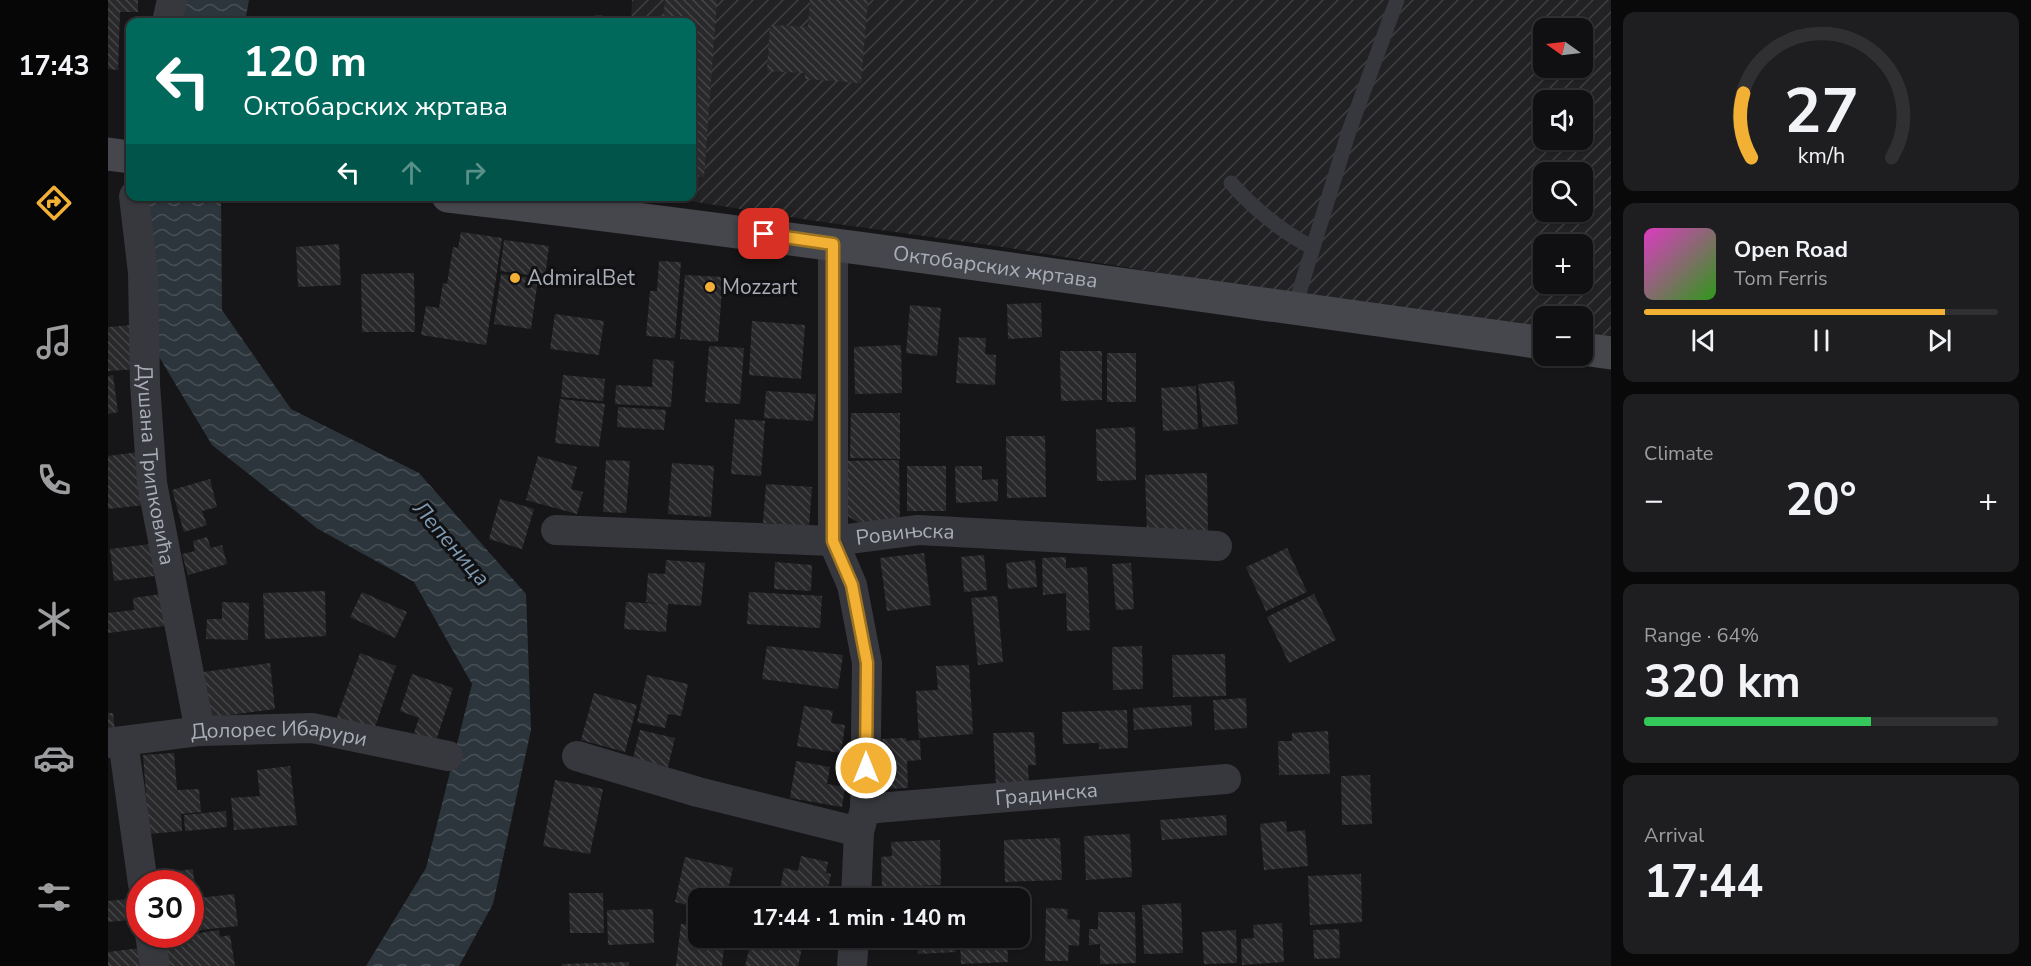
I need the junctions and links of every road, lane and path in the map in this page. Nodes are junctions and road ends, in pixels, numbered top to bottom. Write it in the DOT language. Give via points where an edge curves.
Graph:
graph roads {
  1 [pos="172,0"];
  2 [pos="1397,0"];
  3 [pos="168,18"];
  4 [pos="1231,183"];
  5 [pos="135,201"];
  6 [pos="491,201"];
  7 [pos="833,244"];
  8 [pos="1313,248"];
  9 [pos="1294,309"];
  10 [pos="1533,342"];
  11 [pos="1593,350"];
  12 [pos="1611,352"];
  13 [pos="556,530"];
  14 [pos="833,541"];
  15 [pos="1217,546"];
  16 [pos="200,731"];
  17 [pos="115,742"];
  18 [pos="448,756"];
  19 [pos="577,756"];
  20 [pos="1226,779"];
  21 [pos="862,821"];
  22 [pos="140,870"];
  23 [pos="857,888"];
  24 [pos="152,948"];
  25 [pos="853,948"];
  26 [pos="154,966"];
  27 [pos="852,966"];
  1 -- 3 [label="street"];
  2 -- 8 [label="lane" via="1349,131"];
  4 -- 8 [label="lane" via="1272,223"];
  5 -- 16 [label="street, Душана Трипковића" via="143,273 152,483"];
  6 -- 7 [label="street, Октобарских жртава"];
  7 -- 9 [label="street, Октобарских жртава"];
  7 -- 14 [label="street"];
  8 -- 9 [label="lane"];
  9 -- 10 [label="street, Октобарских жртава"];
  11 -- 12 [label="street"];
  13 -- 14 [label="street, Ровињска"];
  14 -- 15 [label="street, Ровињска" via="918,530"];
  14 -- 21 [label="street" via="852,585 867,663"];
  16 -- 17 [label="street, Долорес Ибарури"];
  16 -- 18 [label="street, Долорес Ибарури" via="312,728"];
  17 -- 22 [label="street"];
  19 -- 21 [label="street, Градинска" via="698,792"];
  20 -- 21 [label="street, Градинска"];
  21 -- 23 [label="street"];
  24 -- 26 [label="street"];
  25 -- 27 [label="street"];
}
